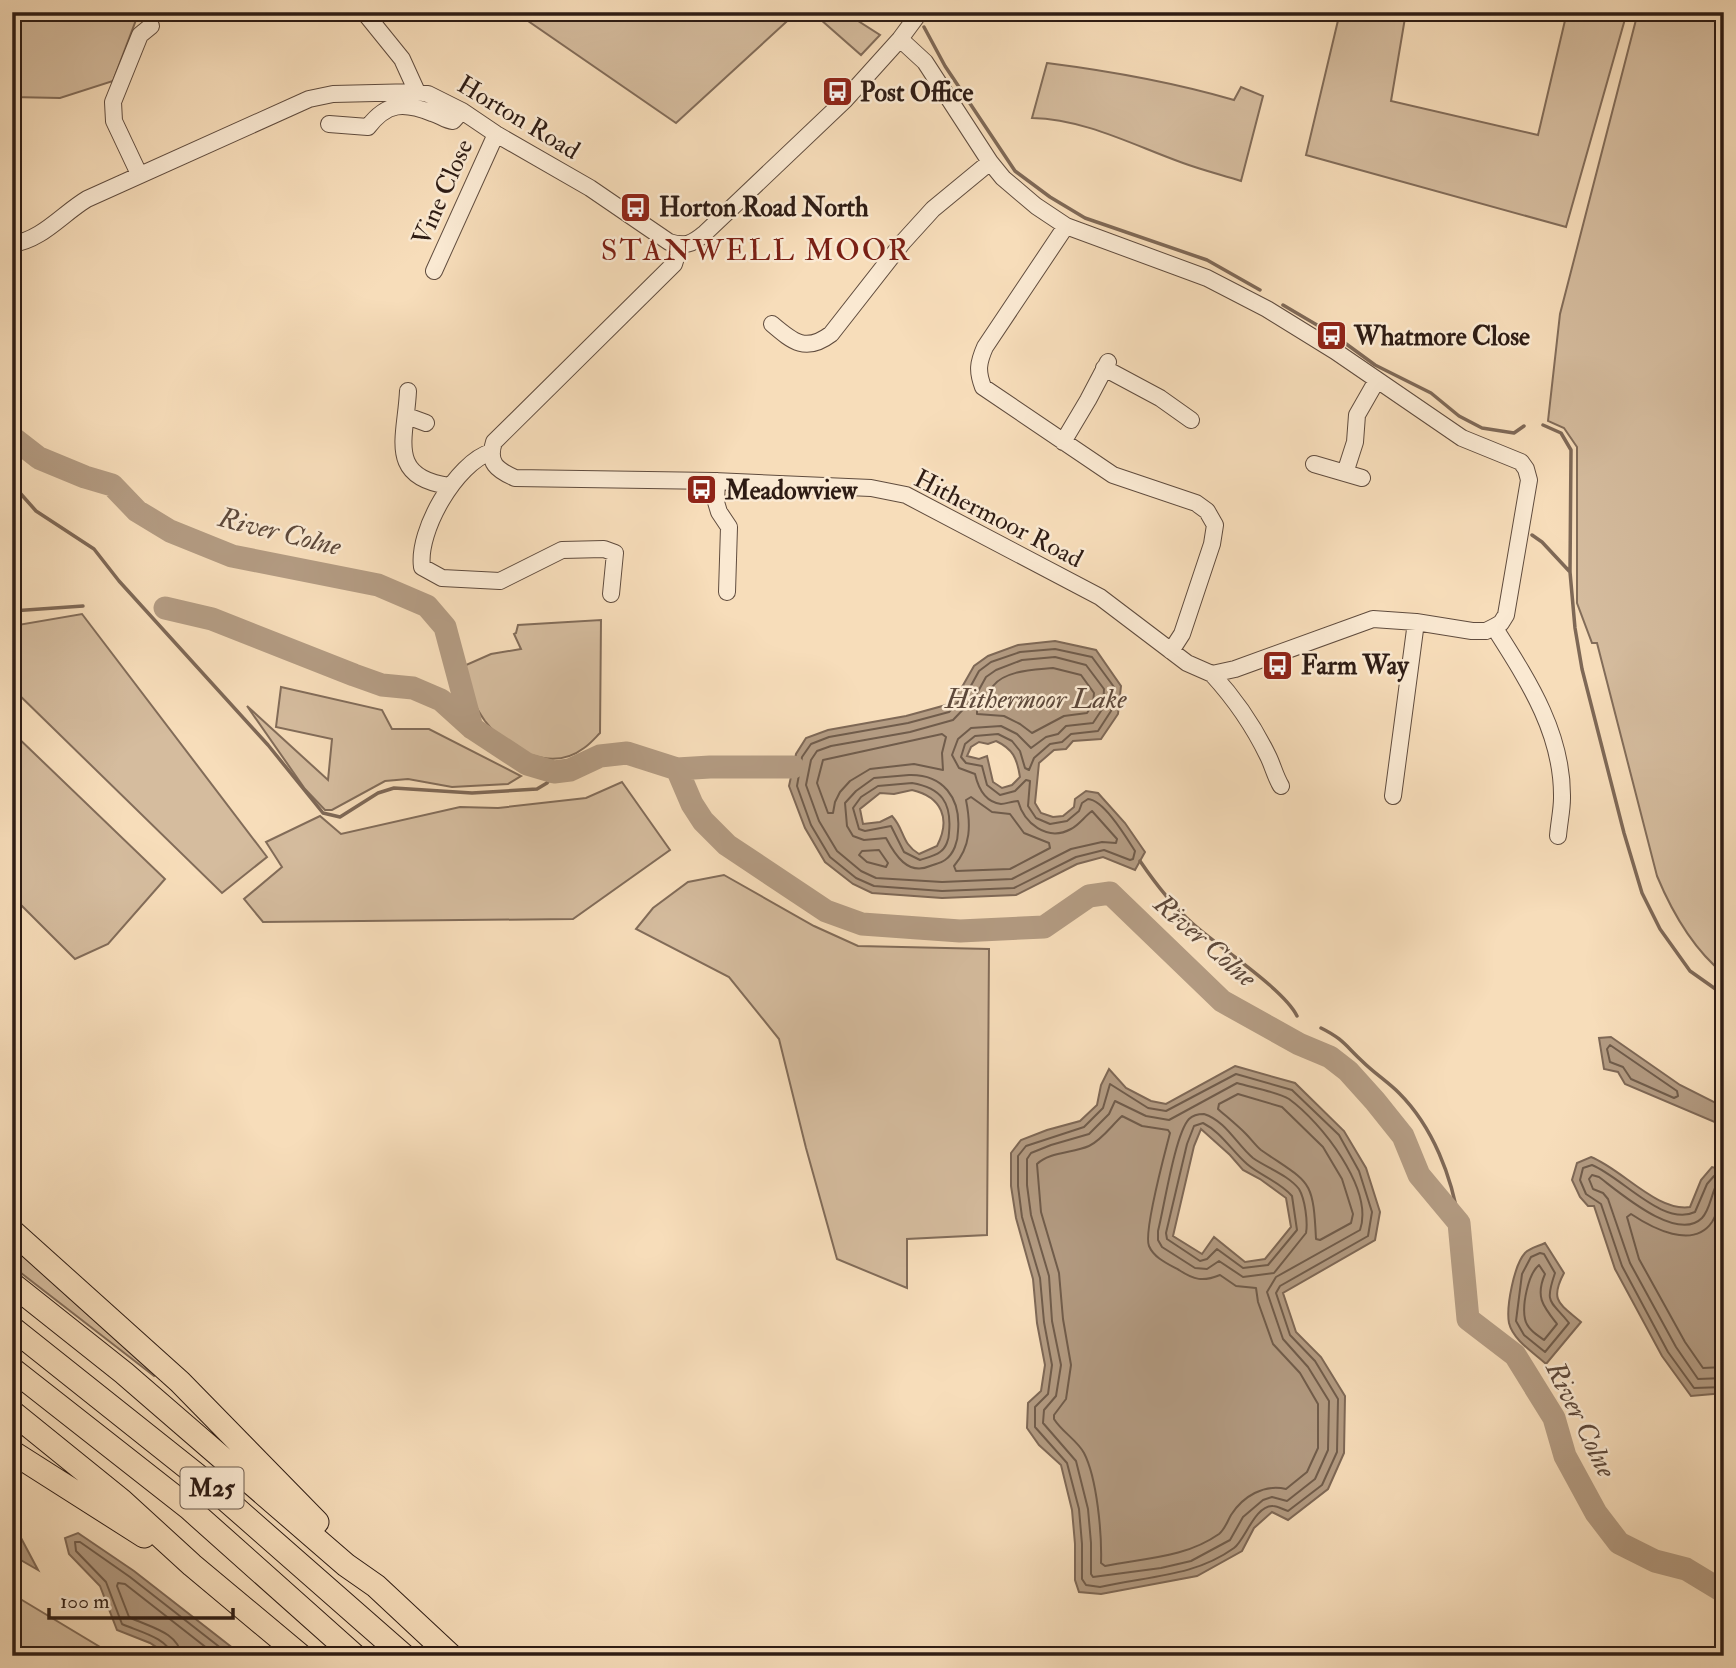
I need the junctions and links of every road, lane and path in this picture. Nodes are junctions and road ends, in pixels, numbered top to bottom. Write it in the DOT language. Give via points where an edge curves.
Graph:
graph roads {
  1 [pos="365,12"];
  2 [pos="920,12"];
  3 [pos="151,26"];
  4 [pos="900,39"];
  5 [pos="417,92"];
  6 [pos="462,111"];
  7 [pos="329,124"];
  8 [pos="496,134"];
  9 [pos="990,162"];
  10 [pos="139,174"];
  11 [pos="1066,226"];
  12 [pos="12,244"];
  13 [pos="680,245"];
  14 [pos="432,263"];
  15 [pos="772,324"];
  16 [pos="1377,380"];
  17 [pos="408,391"];
  18 [pos="407,416"];
  19 [pos="1191,420"];
  20 [pos="426,423"];
  21 [pos="1063,442"];
  22 [pos="491,452"];
  23 [pos="1314,464"];
  24 [pos="1345,472"];
  25 [pos="1362,478"];
  26 [pos="717,481"];
  27 [pos="449,486"];
  28 [pos="727,592"];
  29 [pos="611,594"];
  30 [pos="1416,622"];
  31 [pos="1494,627"];
  32 [pos="1171,650"];
  33 [pos="1235,669"];
  34 [pos="1212,674"];
  35 [pos="1231,694"];
  36 [pos="1282,786"];
  37 [pos="1393,796"];
  38 [pos="1558,836"];
  39 [pos="12,1231"];
  40 [pos="12,1284"];
  41 [pos="12,1328"];
  42 [pos="12,1369"];
  43 [pos="12,1412"];
  44 [pos="12,1452"];
  45 [pos="192,1565"];
  46 [pos="376,1586"];
  47 [pos="301,1656"];
  48 [pos="355,1656"];
  49 [pos="404,1656"];
  50 [pos="451,1656"];
  1 -- 5 [label="street" via="402,59"];
  2 -- 4 [label="street"];
  3 -- 10 [label="street" via="140,35 113,102 114,121"];
  4 -- 9 [label="street" via="925,62"];
  4 -- 13 [label="street" via="762,180 696,240"];
  5 -- 6 [label="street, Horton Road"];
  5 -- 10 [label="street, Horton Road" via="333,93 309,99"];
  6 -- 7 [label="street" via="453,121 419,108 394,106 380,112 368,127"];
  6 -- 8 [label="street, Horton Road"];
  8 -- 13 [label="street, Horton Road"];
  8 -- 14 [label="street, Vine Close"];
  9 -- 11 [label="street" via="1036,206"];
  9 -- 15 [label="street" via="933,209 819,343 793,341"];
  10 -- 12 [label="street, Horton Road" via="73,207 38,236"];
  11 -- 16 [label="street" via="1207,278 1267,309"];
  11 -- 21 [label="street" via="978,362 983,387"];
  13 -- 22 [label="street" via="674,264 511,424"];
  16 -- 24 [label="street" via="1357,415 1355,442"];
  16 -- 31 [label="street" via="1462,438 1521,462 1526,469 1529,480 1506,615"];
  17 -- 18 [label="street"];
  18 -- 20 [label="street"];
  18 -- 27 [label="street" via="403,454 407,464 419,478"];
  19 -- 21 [label="street" via="1173,414 1107,364"];
  21 -- 32 [label="street" via="1113,475 1208,511 1214,525 1212,544 1182,634"];
  22 -- 26 [label="street, Hithermoor Road" via="491,460 502,472 515,478"];
  22 -- 27 [label="street" via="475,458"];
  23 -- 24 [label="street"];
  24 -- 25 [label="street"];
  26 -- 28 [label="street" via="716,502 729,527"];
  26 -- 32 [label="street, Hithermoor Road" via="871,488 915,498 1100,597"];
  27 -- 29 [label="street" via="423,546 422,567 442,578 500,580 562,550 604,549 615,554"];
  30 -- 31 [label="street" via="1472,631"];
  30 -- 33 [label="street" via="1373,619"];
  30 -- 37 [label="street"];
  31 -- 38 [label="street" via="1550,727 1561,776"];
  32 -- 34 [label="street, Hithermoor Road"];
  33 -- 34 [label="street"];
  33 -- 35 [label="street"];
  34 -- 35 [label="street"];
  35 -- 36 [label="street"];
  39 -- 46 [label="highway, M25" via="180,1382"];
  40 -- 46 [label="highway, M25"];
  41 -- 49 [label="highway, M25" via="208,1484"];
  42 -- 48 [label="highway, M25" via="189,1508"];
  43 -- 45 [label="highway, M25"];
  44 -- 45 [label="highway, M25"];
  45 -- 47 [label="highway, M25"];
  46 -- 50 [label="highway, M25"];
}
